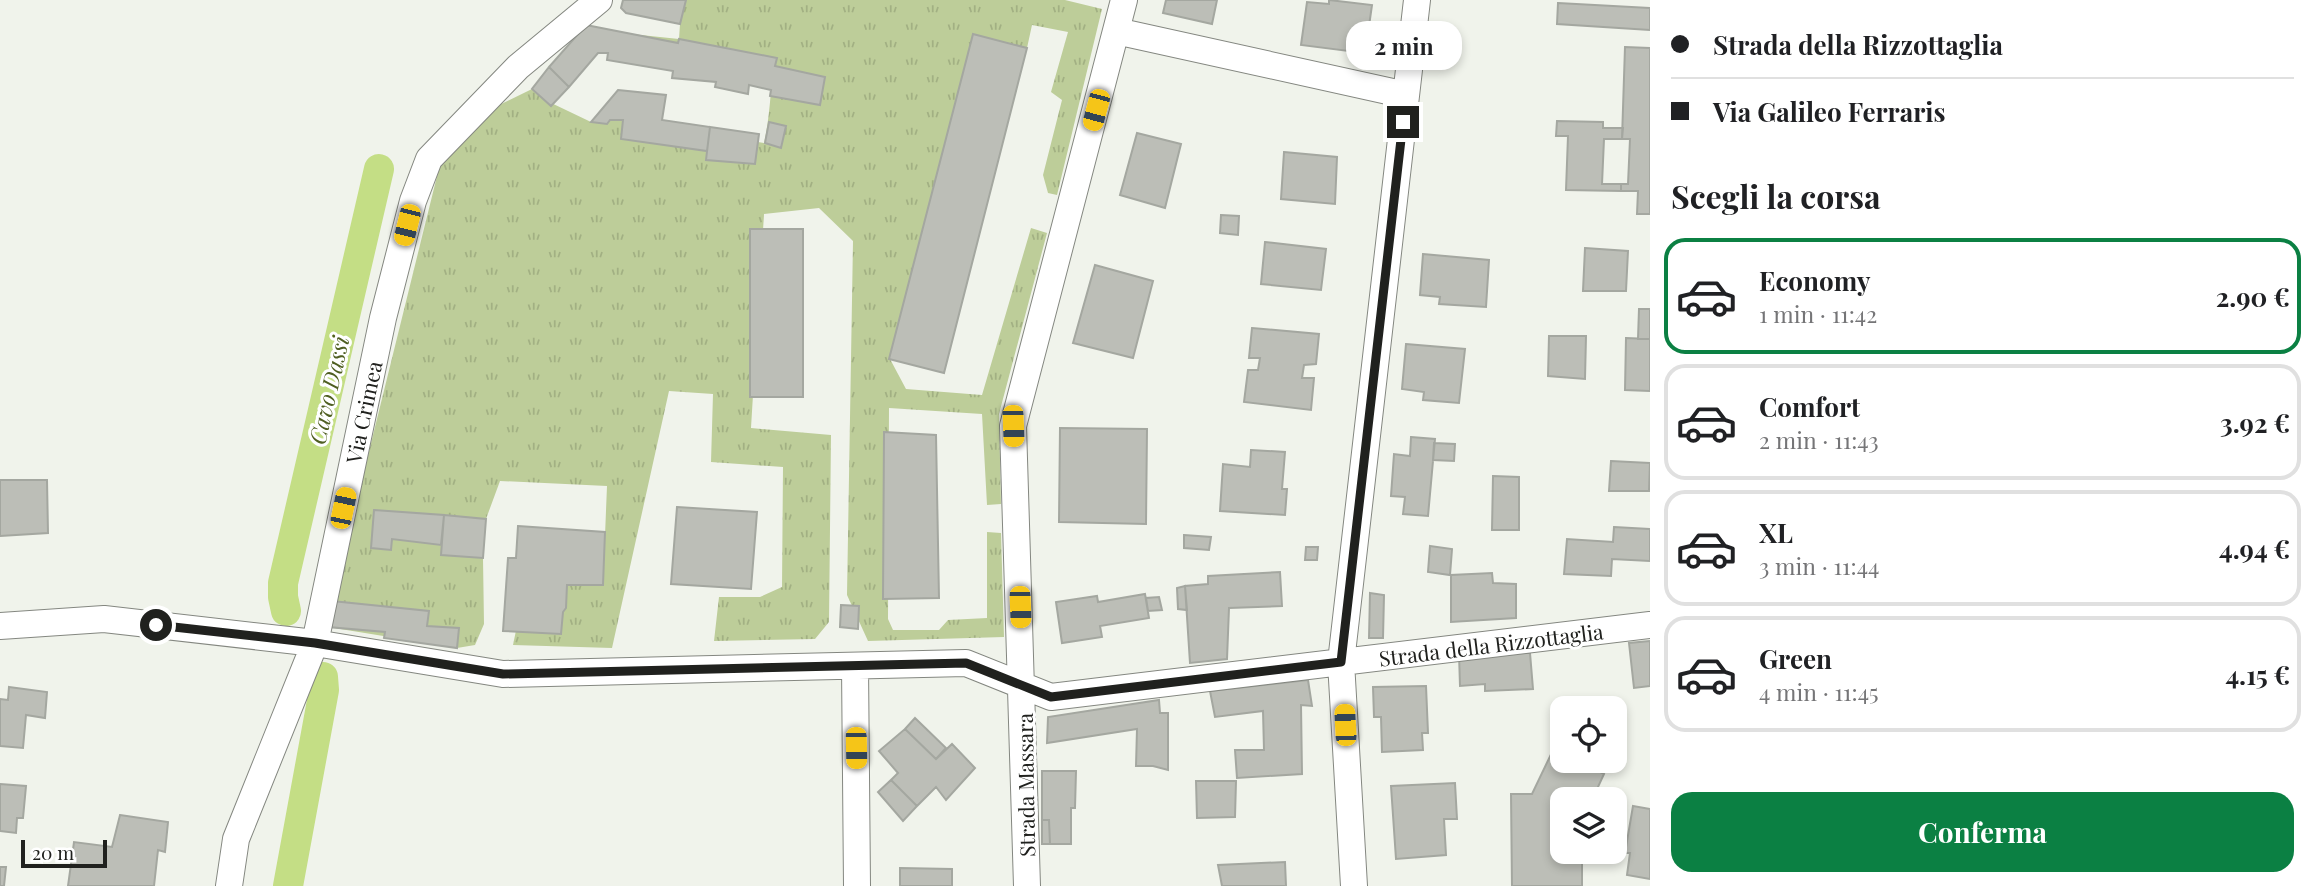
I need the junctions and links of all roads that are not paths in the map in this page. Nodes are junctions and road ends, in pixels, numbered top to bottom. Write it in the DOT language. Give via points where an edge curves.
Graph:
graph roads {
  1 [pos="599,0"];
  2 [pos="1124,0"];
  3 [pos="1417,0"];
  4 [pos="1116,31"];
  5 [pos="1406,95"];
  6 [pos="1650,625"];
  7 [pos="0,626"];
  8 [pos="315,643"];
  9 [pos="1341,662"];
  10 [pos="855,666"];
  11 [pos="1022,684"];
  12 [pos="229,886"];
  13 [pos="857,886"];
  14 [pos="1027,886"];
  15 [pos="1354,886"];
  1 -- 8 [label="street, Via Crimea" via="518,67 429,159 413,201 383,318"];
  2 -- 4 [label="street, Strada Massara"];
  3 -- 5 [label="street"];
  4 -- 5 [label="street"];
  4 -- 11 [label="street, Strada Massara" via="1013,426"];
  5 -- 9 [label="street"];
  6 -- 9 [label="street, Strada della Rizzottaglia"];
  7 -- 8 [label="street, Strada della Rizzottaglia" via="104,619"];
  8 -- 10 [label="street, Strada della Rizzottaglia" via="503,674"];
  8 -- 12 [label="street, Via Crimea" via="236,839"];
  9 -- 11 [label="street, Strada della Rizzottaglia" via="1051,697"];
  9 -- 15 [label="street"];
  10 -- 11 [label="street, Strada della Rizzottaglia" via="966,663"];
  10 -- 13 [label="street"];
  11 -- 14 [label="street, Strada Massara"];
}
